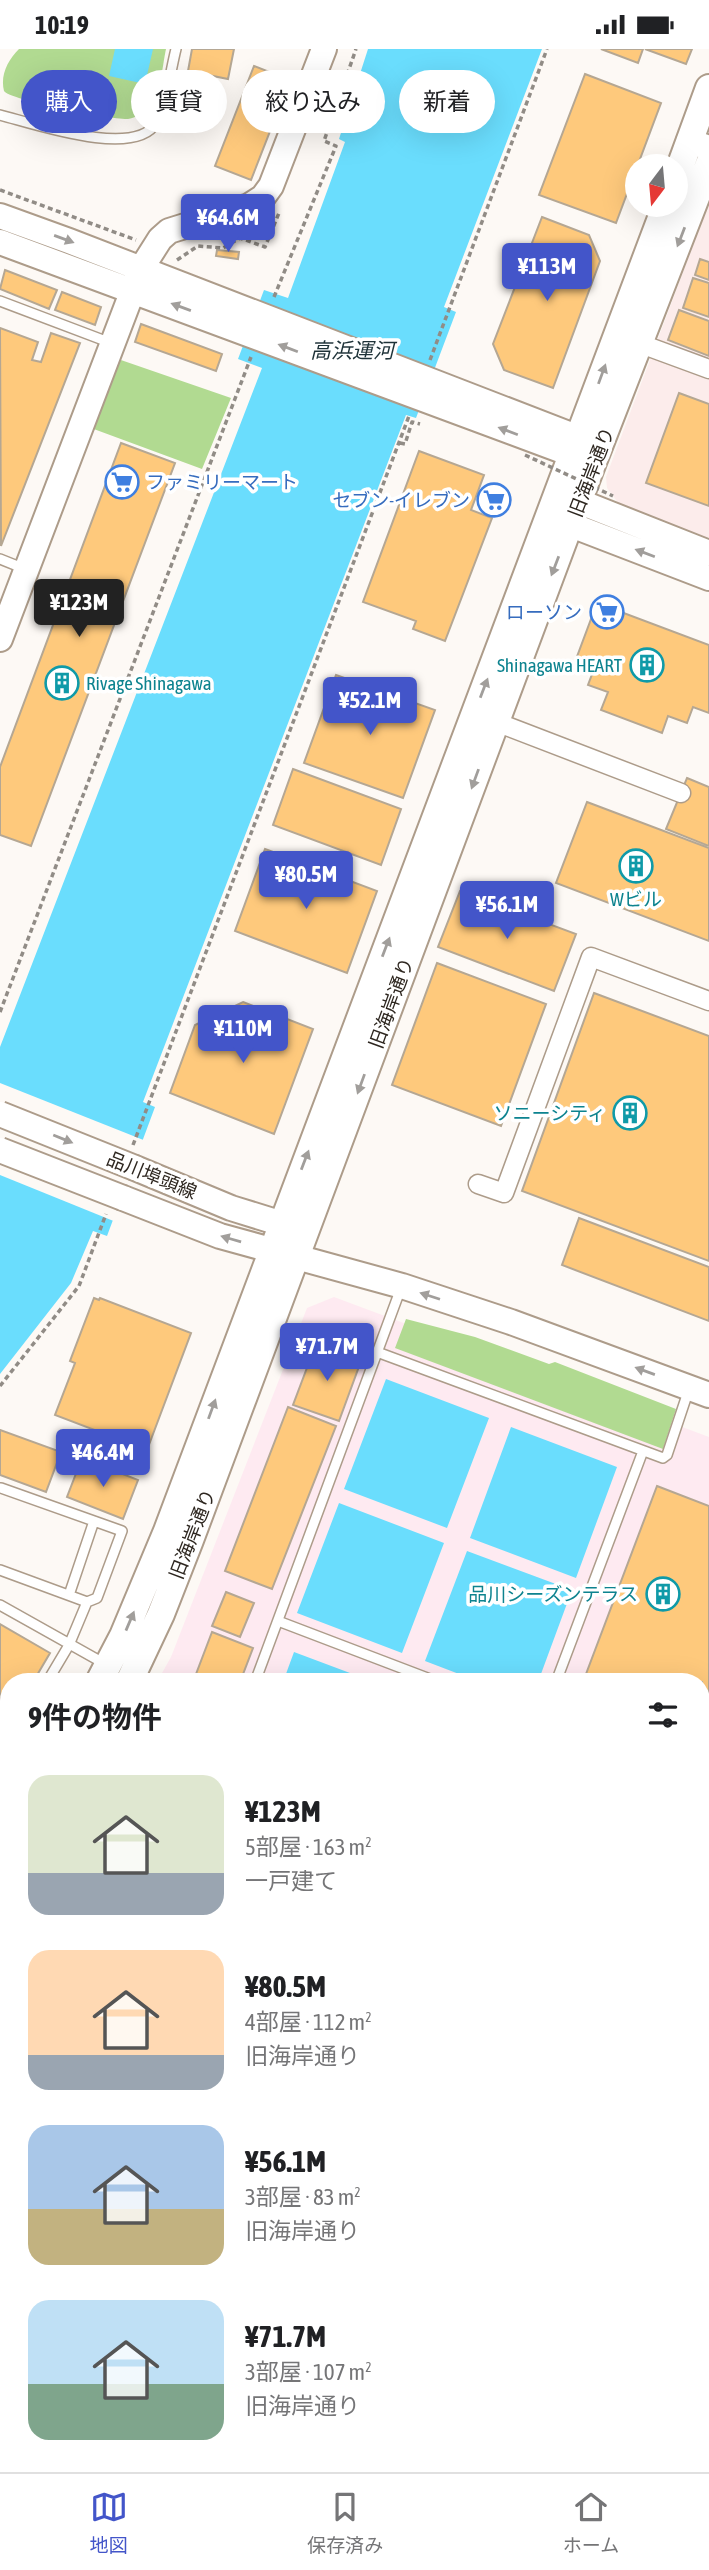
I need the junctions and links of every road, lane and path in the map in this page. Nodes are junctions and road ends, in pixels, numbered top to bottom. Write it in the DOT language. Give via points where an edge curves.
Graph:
graph roads {
  1 [pos="176,49"];
  2 [pos="324,49"];
  3 [pos="356,49"];
  4 [pos="547,49"];
  5 [pos="709,88"];
  6 [pos="0,115"];
  7 [pos="697,164"];
  8 [pos="0,190"];
  9 [pos="0,216"];
  10 [pos="662,217"];
  11 [pos="0,242"];
  12 [pos="141,242"];
  13 [pos="137,279"];
  14 [pos="273,299"];
  15 [pos="0,302"];
  16 [pos="448,309"];
  17 [pos="113,344"];
  18 [pos="640,344"];
  19 [pos="709,369"];
  20 [pos="246,370"];
  21 [pos="419,398"];
  22 [pos="419,424"];
  23 [pos="400,443"];
  24 [pos="586,450"];
  25 [pos="525,455"];
  26 [pos="613,496"];
  27 [pos="564,509"];
  28 [pos="709,553"];
  29 [pos="0,559"];
  30 [pos="26,570"];
  31 [pos="709,578"];
  32 [pos="2,624"];
  33 [pos="496,722"];
  34 [pos="681,793"];
  35 [pos="709,1001"];
  36 [pos="0,1012"];
  37 [pos="149,1104"];
  38 [pos="0,1114"];
  39 [pos="0,1150"];
  40 [pos="478,1184"];
  41 [pos="294,1227"];
  42 [pos="97,1237"];
  43 [pos="271,1251"];
  44 [pos="297,1257"];
  45 [pos="402,1286"];
  46 [pos="377,1352"];
  47 [pos="0,1387"];
  48 [pos="699,1391"];
  49 [pos="643,1451"];
  50 [pos="1,1487"];
  51 [pos="94,1521"];
  52 [pos="0,1570"];
  53 [pos="69,1595"];
  54 [pos="87,1602"];
  55 [pos="0,1605"];
  56 [pos="278,1621"];
  57 [pos="69,1645"];
  58 [pos="52,1673"];
  59 [pos="108,1673"];
  60 [pos="113,1673"];
  61 [pos="114,1673"];
  62 [pos="258,1673"];
  63 [pos="414,1673"];
  64 [pos="559,1673"];
  1 -- 6 [label="lane" via="155,124 144,134 128,139 98,137"];
  2 -- 13 [label="street" via="263,197 233,213 169,230"];
  3 -- 14 [label="path" via="324,141 336,146"];
  4 -- 16 [label="path"];
  5 -- 7 [label="main road, 旧海岸通り"];
  7 -- 18 [label="main road, 旧海岸通り, one-way"];
  8 -- 12 [label="path"];
  9 -- 13 [label="street, one-way"];
  24 -- 10 [label="main road, 旧海岸通り, one-way"];
  11 -- 13 [label="street"];
  13 -- 17 [label="street"];
  13 -- 21 [label="street"];
  15 -- 17 [label="lane"];
  17 -- 30 [label="street"];
  18 -- 19 [label="street"];
  18 -- 24 [label="main road, 旧海岸通り"];
  20 -- 36 [label="path"];
  21 -- 23 [label="path"];
  21 -- 24 [label="street"];
  22 -- 23 [label="path" via="412,422 405,445"];
  23 -- 37 [label="path"];
  24 -- 27 [label="main road, 旧海岸通り"];
  25 -- 26 [label="path, bridge"];
  27 -- 28 [label="street"];
  31 -- 27 [label="street, one-way"];
  27 -- 33 [label="main road, 旧海岸通り, one-way"];
  41 -- 27 [label="main road, 旧海岸通り, one-way"];
  29 -- 30 [label="lane"];
  30 -- 32 [label="street"];
  33 -- 34 [label="street"];
  33 -- 41 [label="main road, 旧海岸通り, one-way"];
  35 -- 40 [label="street" via="591,957 504,1193"];
  38 -- 41 [label="street, 品川埠頭線, one-way, bridge" via="231,1208"];
  43 -- 39 [label="street, 品川埠頭線, one-way, bridge" via="220,1236"];
  41 -- 43 [label="main road, 旧海岸通り"];
  41 -- 44 [label="main road, 旧海岸通り"];
  42 -- 47 [label="path" via="79,1286"];
  43 -- 44 [label="street, 品川埠頭線"];
  60 -- 43 [label="main road, 旧海岸通り, one-way"];
  44 -- 45 [label="street, 品川埠頭線"];
  44 -- 61 [label="main road, 旧海岸通り" via="162,1614"];
  45 -- 46 [label="lane"];
  48 -- 45 [label="street, 品川埠頭線, one-way"];
  46 -- 49 [label="lane"];
  46 -- 56 [label="lane"];
  48 -- 49 [label="lane" via="667,1455 663,1458"];
  49 -- 64 [label="lane"];
  50 -- 51 [label="lane"];
  51 -- 53 [label="lane"];
  51 -- 54 [label="lane" via="122,1531 97,1598"];
  52 -- 53 [label="lane"];
  53 -- 54 [label="lane"];
  54 -- 57 [label="lane"];
  55 -- 57 [label="lane"];
  56 -- 62 [label="lane"];
  56 -- 63 [label="lane"];
  57 -- 58 [label="lane"];
  57 -- 59 [label="lane"];
}
